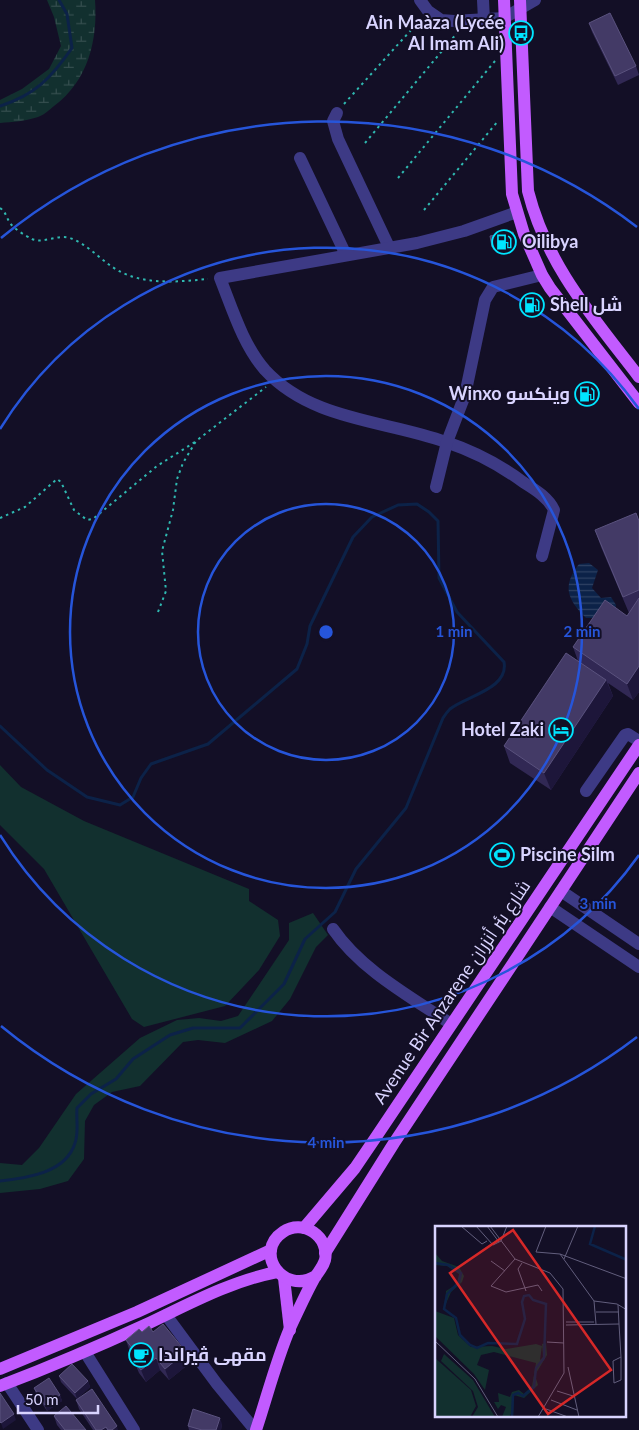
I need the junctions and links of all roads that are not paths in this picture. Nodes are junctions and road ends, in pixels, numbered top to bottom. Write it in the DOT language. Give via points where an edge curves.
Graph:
graph roads {
  1 [pos="420,0"];
  2 [pos="482,0"];
  3 [pos="504,0"];
  4 [pos="535,0"];
  5 [pos="520,5"];
  6 [pos="504,18"];
  7 [pos="484,20"];
  8 [pos="336,113"];
  9 [pos="300,158"];
  10 [pos="517,212"];
  11 [pos="389,247"];
  12 [pos="346,255"];
  13 [pos="542,275"];
  14 [pos="639,377"];
  15 [pos="639,403"];
  16 [pos="447,442"];
  17 [pos="436,487"];
  18 [pos="542,556"];
  19 [pos="639,741"];
  20 [pos="639,745"];
  21 [pos="639,773"];
  22 [pos="586,791"];
  23 [pos="548,881"];
  24 [pos="561,891"];
  25 [pos="537,898"];
  26 [pos="550,907"];
  27 [pos="333,929"];
  28 [pos="639,944"];
  29 [pos="639,967"];
  30 [pos="451,1024"];
  31 [pos="304,1228"];
  32 [pos="271,1250"];
  33 [pos="326,1253"];
  34 [pos="281,1275"];
  35 [pos="316,1276"];
  36 [pos="166,1315"];
  37 [pos="290,1330"];
  38 [pos="86,1352"];
  39 [pos="0,1369"];
  40 [pos="3,1385"];
  41 [pos="38,1430"];
  42 [pos="134,1430"];
  43 [pos="256,1430"];
  1 -- 7 [label="street" via="441,20"];
  2 -- 7 [label="street"];
  3 -- 6 [label="main road"];
  4 -- 5 [label="street"];
  5 -- 6 [label="street"];
  5 -- 14 [label="main road" via="528,191 535,217 558,268"];
  6 -- 7 [label="street"];
  6 -- 10 [label="main road" via="512,194"];
  8 -- 11 [label="street" via="333,121 338,138"];
  9 -- 12 [label="street"];
  10 -- 11 [label="street" via="464,232"];
  10 -- 13 [label="main road"];
  11 -- 12 [label="street"];
  12 -- 16 [label="street" via="220,278 247,340 264,368 275,379 311,403 345,416"];
  13 -- 15 [label="main road"];
  13 -- 16 [label="street" via="490,290 460,412"];
  16 -- 17 [label="street"];
  16 -- 18 [label="street" via="504,469 551,504 553,516"];
  19 -- 22 [label="street" via="625,735"];
  20 -- 23 [label="main road, Avenue Bir Anzarene شارع بئر أنزران"];
  21 -- 24 [label="main road, Avenue Bir Anzarene شارع بئر أنزران"];
  23 -- 24 [label="main road"];
  23 -- 25 [label="main road, Avenue Bir Anzarene شارع بئر أنزران"];
  24 -- 26 [label="main road, Avenue Bir Anzarene شارع بئر أنزران"];
  24 -- 28 [label="street"];
  25 -- 26 [label="main road"];
  25 -- 30 [label="main road, Avenue Bir Anzarene شارع بئر أنزران"];
  26 -- 29 [label="street"];
  26 -- 33 [label="main road, Avenue Bir Anzarene شارع بئر أنزران" via="394,1143"];
  27 -- 30 [label="street" via="361,960"];
  30 -- 31 [label="main road, Avenue Bir Anzarene شارع بئر أنزران" via="355,1168"];
  31 -- 32 [label="main road" via="283,1232"];
  31 -- 33 [label="main road" via="321,1240"];
  32 -- 34 [label="main road" via="272,1262"];
  32 -- 39 [label="main road" via="137,1312"];
  33 -- 35 [label="main road"];
  34 -- 35 [label="main road" via="300,1282"];
  34 -- 36 [label="main road" via="249,1279"];
  34 -- 37 [label="main road"];
  35 -- 37 [label="main road"];
  36 -- 38 [label="main road"];
  36 -- 43 [label="street"];
  37 -- 43 [label="main road"];
  38 -- 40 [label="main road"];
  38 -- 42 [label="street"];
  40 -- 41 [label="street"];
}
